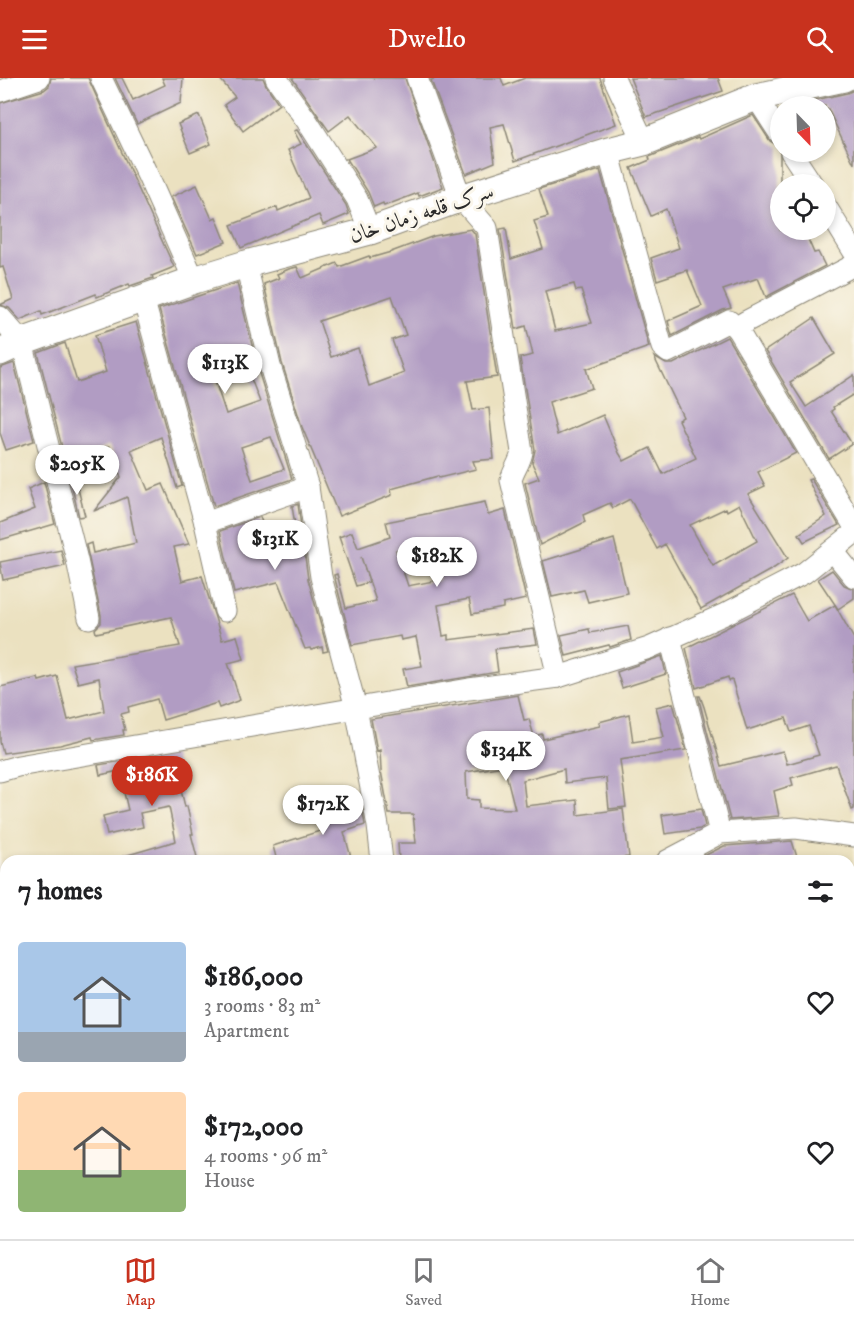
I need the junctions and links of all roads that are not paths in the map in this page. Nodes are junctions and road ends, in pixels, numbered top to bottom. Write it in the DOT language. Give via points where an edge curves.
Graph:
graph roads {
  1 [pos="39,78"];
  2 [pos="101,78"];
  3 [pos="276,78"];
  4 [pos="417,78"];
  5 [pos="614,78"];
  6 [pos="844,78"];
  7 [pos="0,91"];
  8 [pos="756,97"];
  9 [pos="770,119"];
  10 [pos="644,142"];
  11 [pos="608,151"];
  12 [pos="461,198"];
  13 [pos="836,223"];
  14 [pos="370,231"];
  15 [pos="854,252"];
  16 [pos="246,264"];
  17 [pos="854,265"];
  18 [pos="194,280"];
  19 [pos="143,298"];
  20 [pos="0,317"];
  21 [pos="737,329"];
  22 [pos="11,347"];
  23 [pos="308,487"];
  24 [pos="205,523"];
  25 [pos="854,526"];
  26 [pos="854,533"];
  27 [pos="833,550"];
  28 [pos="854,577"];
  29 [pos="225,611"];
  30 [pos="89,618"];
  31 [pos="670,638"];
  32 [pos="558,677"];
  33 [pos="356,708"];
  34 [pos="0,771"];
  35 [pos="720,833"];
  36 [pos="854,836"];
  37 [pos="381,855"];
  38 [pos="678,855"];
  1 -- 7 [label="street"];
  2 -- 18 [label="street"];
  3 -- 14 [label="street" via="357,200"];
  4 -- 12 [label="street"];
  5 -- 10 [label="street"];
  6 -- 8 [label="street, سرک قلعه زمان خان"];
  8 -- 9 [label="street"];
  8 -- 10 [label="street, سرک قلعه زمان خان"];
  10 -- 11 [label="street, سرک قلعه زمان خان"];
  11 -- 12 [label="street, سرک قلعه زمان خان"];
  11 -- 21 [label="street" via="662,347 668,352 729,321"];
  12 -- 14 [label="street, سرک قلعه زمان خان"];
  12 -- 32 [label="street" via="487,228 522,452 511,480"];
  13 -- 15 [label="street"];
  14 -- 16 [label="street, سرک قلعه زمان خان"];
  16 -- 18 [label="street, سرک قلعه زمان خان"];
  16 -- 23 [label="street" via="270,366"];
  17 -- 21 [label="street"];
  18 -- 19 [label="street, سرک قلعه زمان خان"];
  19 -- 22 [label="street, سرک قلعه زمان خان"];
  19 -- 24 [label="street"];
  20 -- 22 [label="street"];
  21 -- 25 [label="street"];
  22 -- 30 [label="street" via="77,560"];
  23 -- 24 [label="street"];
  23 -- 33 [label="street" via="321,577"];
  24 -- 29 [label="street"];
  26 -- 27 [label="street"];
  27 -- 28 [label="street"];
  27 -- 31 [label="street" via="804,573"];
  31 -- 32 [label="street"];
  31 -- 35 [label="street"];
  32 -- 33 [label="street"];
  33 -- 34 [label="street"];
  33 -- 37 [label="street"];
  35 -- 36 [label="street" via="796,828"];
  35 -- 38 [label="street"];
}
